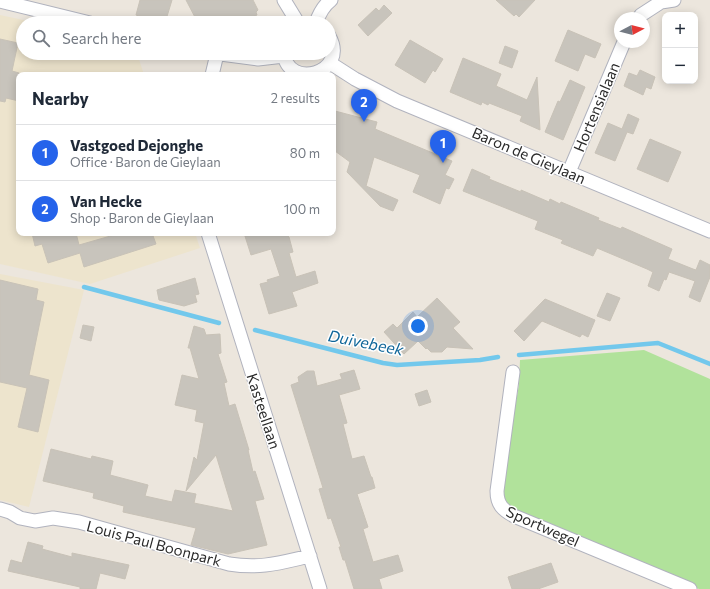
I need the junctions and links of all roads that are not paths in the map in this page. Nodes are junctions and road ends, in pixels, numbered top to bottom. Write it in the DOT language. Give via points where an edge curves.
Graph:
graph roads {
  1 [pos="284,0"];
  2 [pos="331,0"];
  3 [pos="674,0"];
  4 [pos="0,1"];
  5 [pos="646,12"];
  6 [pos="61,16"];
  7 [pos="294,16"];
  8 [pos="318,16"];
  9 [pos="621,48"];
  10 [pos="214,60"];
  11 [pos="286,60"];
  12 [pos="331,60"];
  13 [pos="330,63"];
  14 [pos="212,72"];
  15 [pos="298,72"];
  16 [pos="319,72"];
  17 [pos="569,172"];
  18 [pos="710,231"];
  19 [pos="209,236"];
  20 [pos="513,372"];
  21 [pos="0,509"];
  22 [pos="310,556"];
  23 [pos="320,589"];
  24 [pos="690,589"];
  1 -- 7 [label="street"];
  2 -- 8 [label="street" via="324,5"];
  3 -- 5 [label="street" via="661,2"];
  4 -- 6 [label="street"];
  9 -- 17 [label="street, Hortensialaan"];
  10 -- 14 [label="street"];
  11 -- 15 [label="street" via="292,69"];
  12 -- 13 [label="street"];
  13 -- 16 [label="street"];
  13 -- 17 [label="street, Baron de Gieylaan" via="397,100"];
  17 -- 18 [label="street, Baron de Gieylaan"];
  19 -- 22 [label="street, Kasteellaan"];
  20 -- 24 [label="street, Sportwegel" via="497,491 500,506 514,516"];
  21 -- 22 [label="street, Louis Paul Boonpark" via="34,521 53,518 79,522 242,566 268,566"];
  22 -- 23 [label="street, Kasteellaan"];
}
